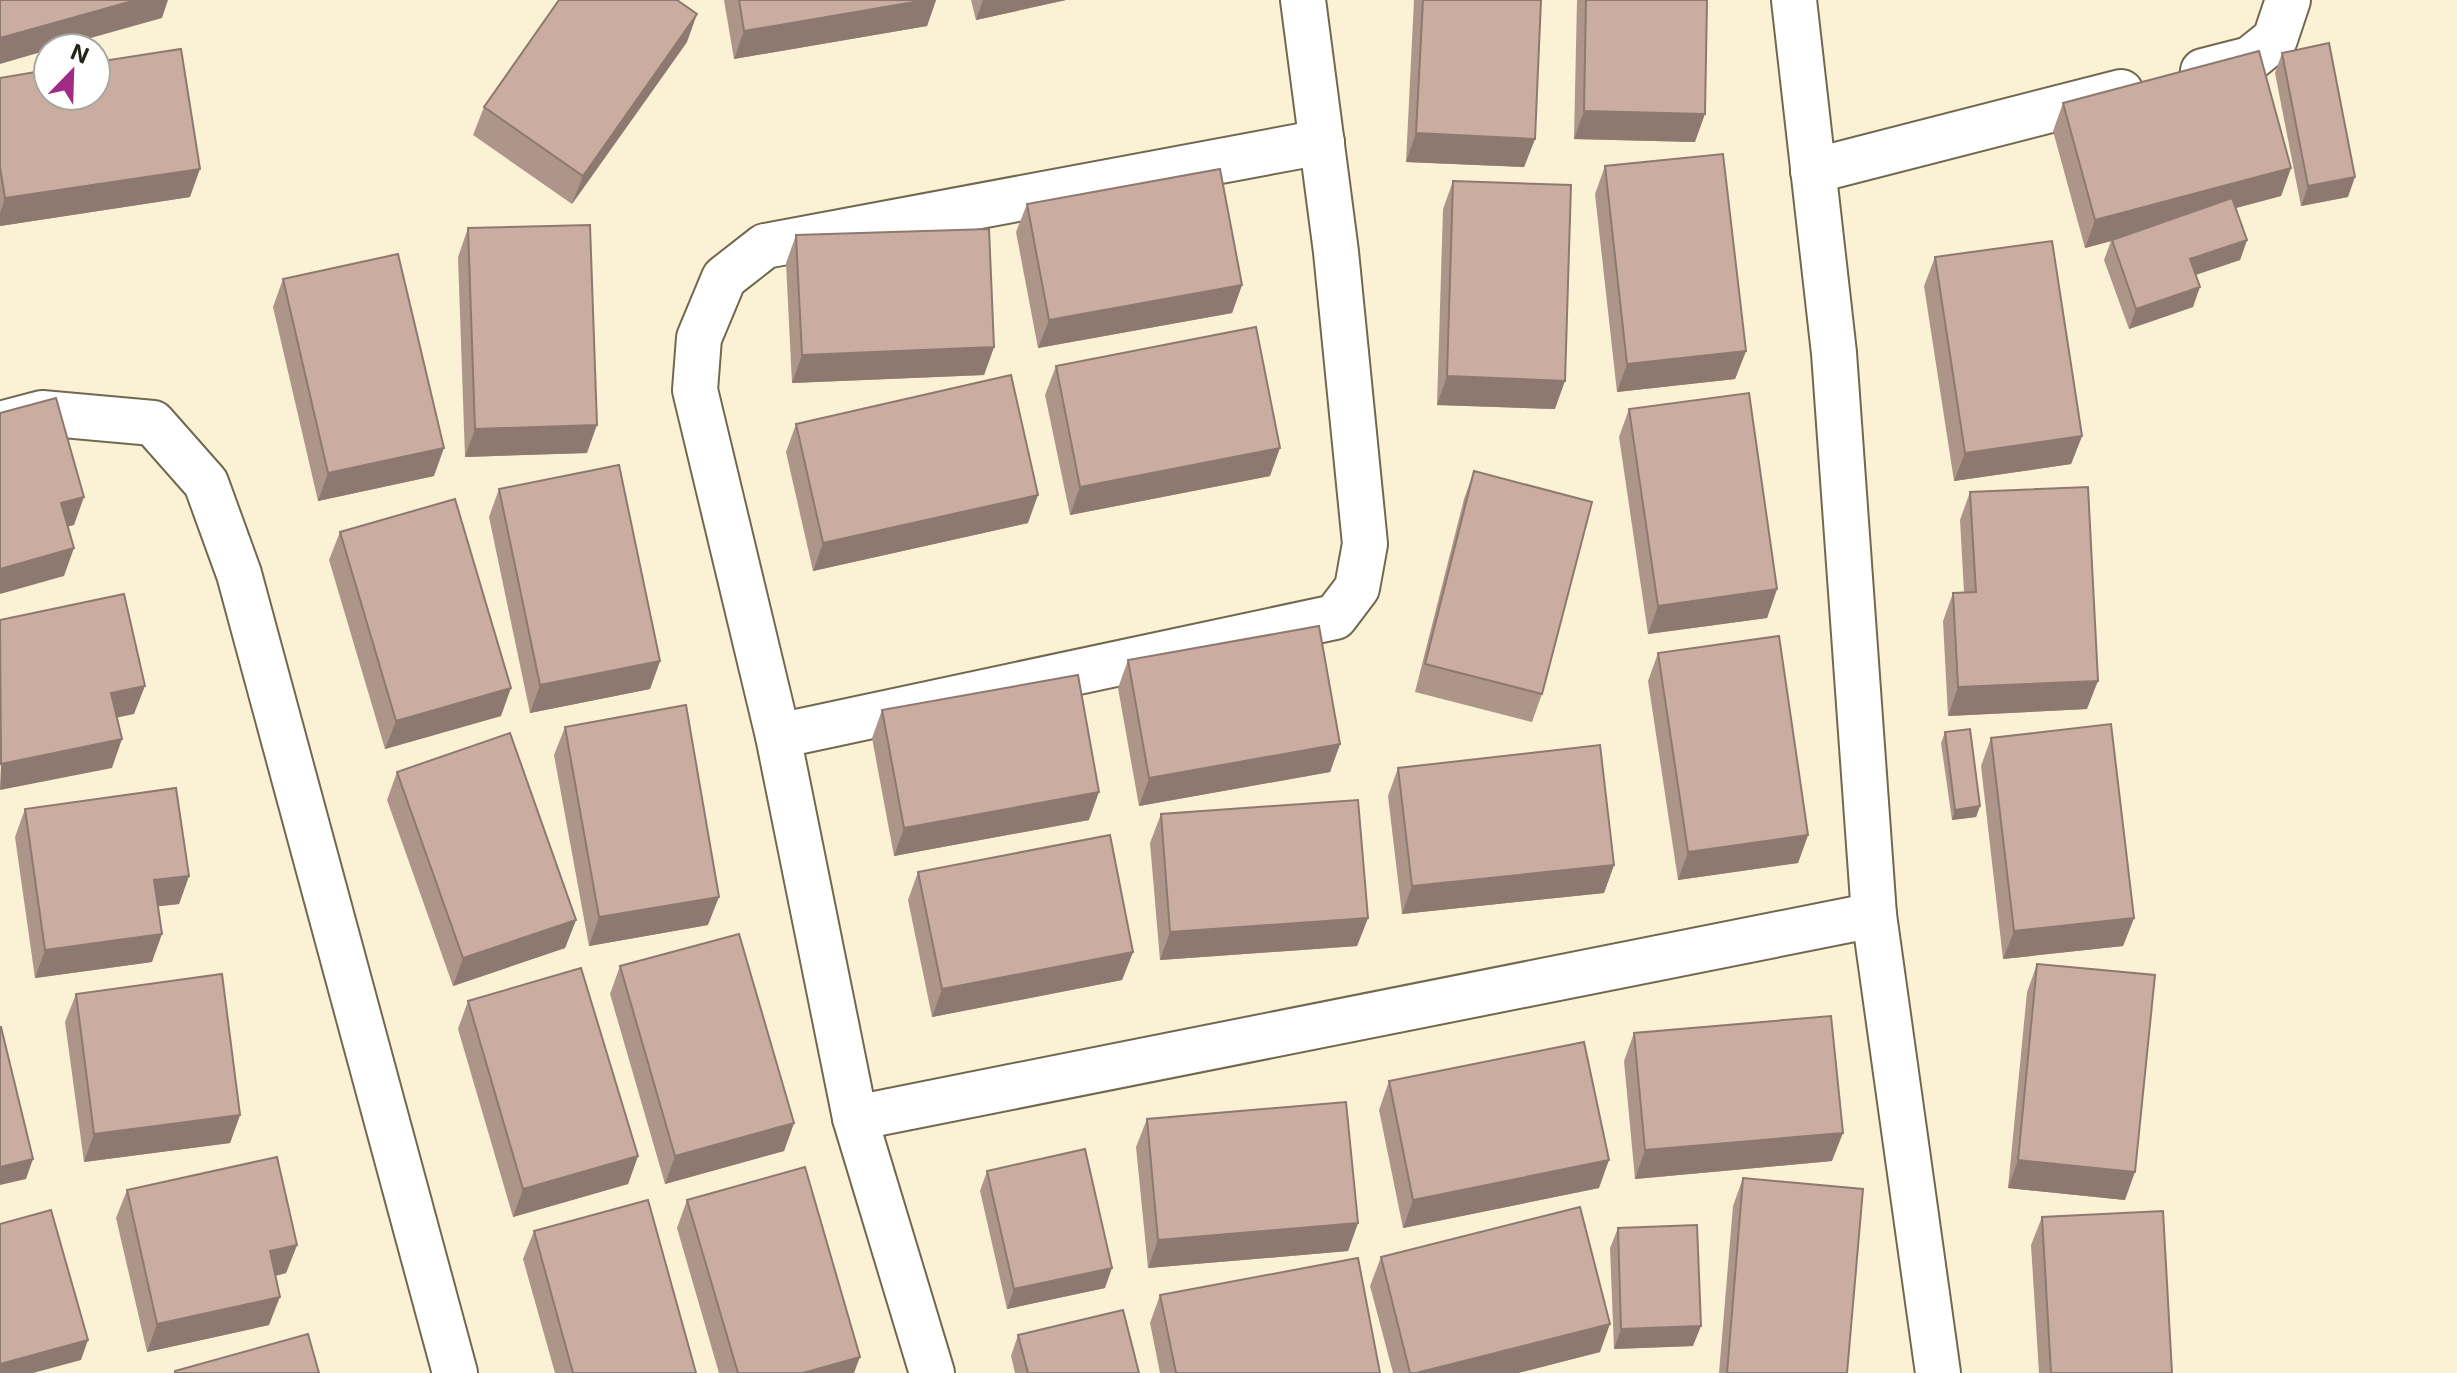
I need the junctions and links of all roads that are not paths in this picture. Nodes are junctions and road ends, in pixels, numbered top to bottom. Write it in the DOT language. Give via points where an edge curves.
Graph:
graph roads {
  1 [pos="1303,0"];
  2 [pos="1794,0"];
  3 [pos="2288,0"];
  4 [pos="1322,142"];
  5 [pos="1813,171"];
  6 [pos="0,424"];
  7 [pos="778,736"];
  8 [pos="1874,915"];
  9 [pos="855,1118"];
  10 [pos="455,1373"];
  11 [pos="932,1373"];
  12 [pos="1938,1373"];
  1 -- 4 [label="street"];
  2 -- 5 [label="street"];
  3 -- 5 [label="street" via="2275,39 2250,59"];
  4 -- 7 [label="street" via="1365,544 1357,588 1335,617"];
  4 -- 7 [label="street" via="765,246 724,278 699,338 695,390"];
  5 -- 8 [label="street" via="1834,353"];
  6 -- 10 [label="street" via="42,413 153,423 206,483 239,574"];
  7 -- 9 [label="street"];
  8 -- 9 [label="street"];
  8 -- 12 [label="street"];
  9 -- 11 [label="street"];
}
